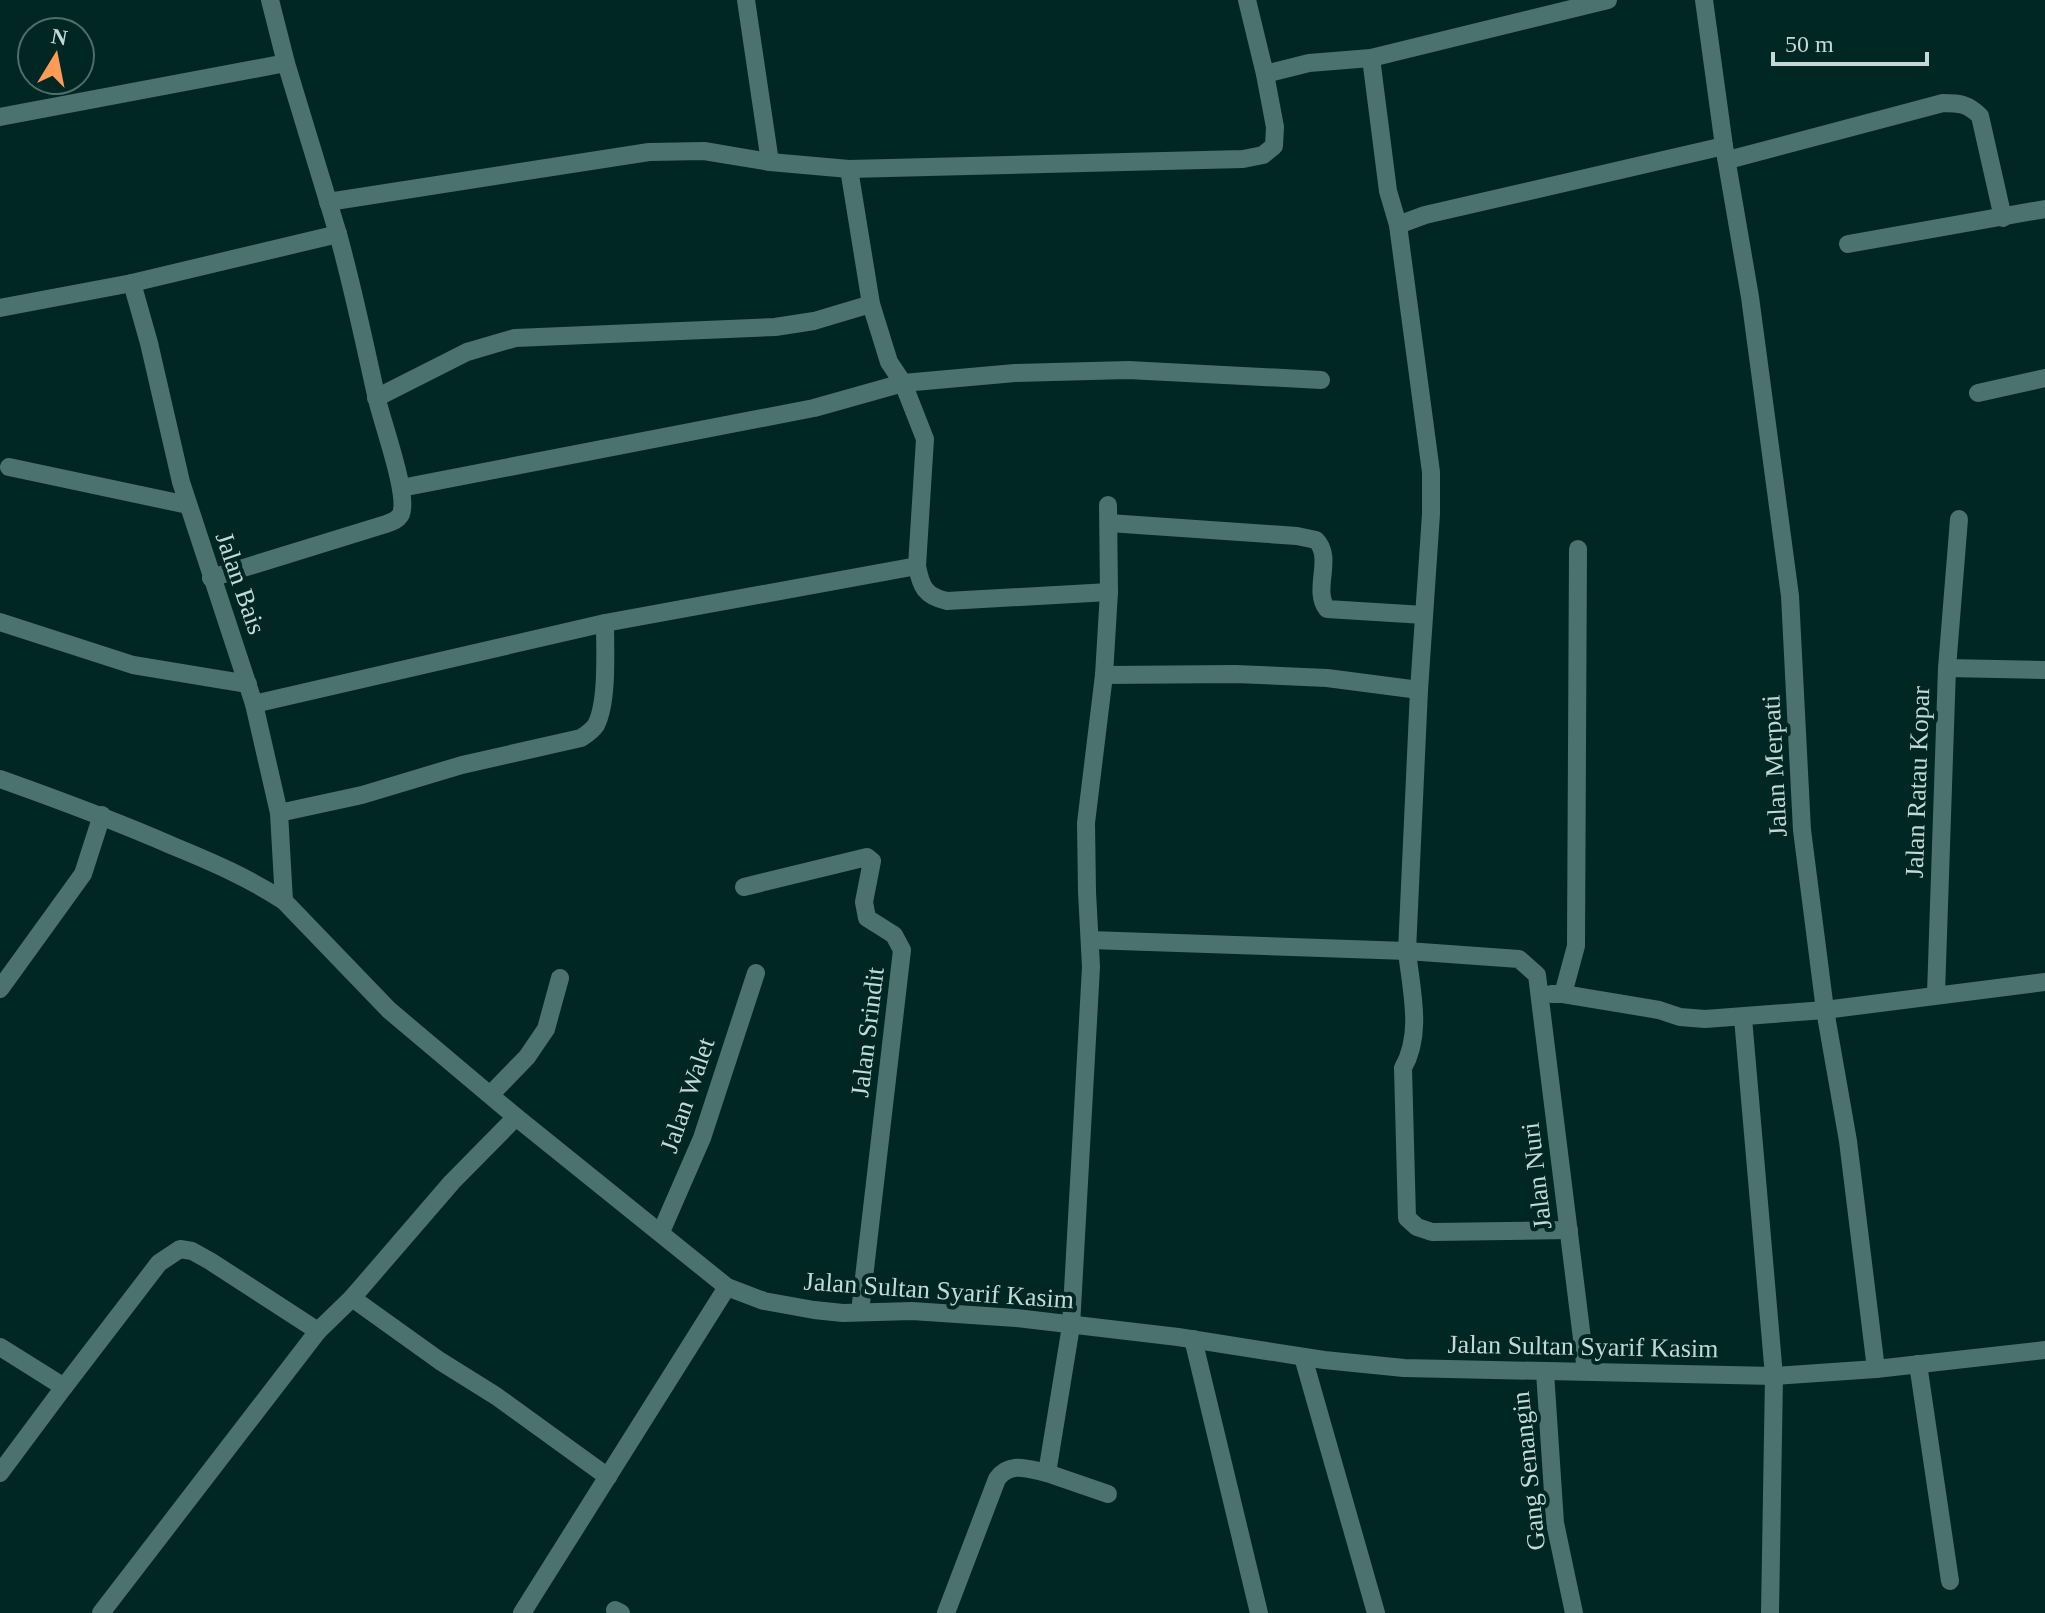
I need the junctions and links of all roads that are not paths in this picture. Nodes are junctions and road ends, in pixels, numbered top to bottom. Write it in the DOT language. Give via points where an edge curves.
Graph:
graph roads {
  1 [pos="270,0"];
  2 [pos="746,0"];
  3 [pos="1247,0"];
  4 [pos="1608,0"];
  5 [pos="1704,0"];
  6 [pos="1371,58"];
  7 [pos="286,63"];
  8 [pos="1265,74"];
  9 [pos="0,117"];
  10 [pos="1726,153"];
  11 [pos="770,162"];
  12 [pos="849,169"];
  13 [pos="328,202"];
  14 [pos="2045,209"];
  15 [pos="2003,218"];
  16 [pos="1398,225"];
  17 [pos="338,234"];
  18 [pos="1848,244"];
  19 [pos="132,283"];
  20 [pos="871,304"];
  21 [pos="0,308"];
  22 [pos="2045,378"];
  23 [pos="1321,380"];
  24 [pos="903,383"];
  25 [pos="1978,393"];
  26 [pos="376,398"];
  27 [pos="9,467"];
  28 [pos="401,488"];
  29 [pos="188,505"];
  30 [pos="1959,519"];
  31 [pos="1578,549"];
  32 [pos="917,566"];
  33 [pos="211,578"];
  34 [pos="1109,592"];
  35 [pos="1424,615"];
  36 [pos="0,622"];
  37 [pos="605,623"];
  38 [pos="1947,668"];
  39 [pos="2045,670"];
  40 [pos="1104,675"];
  41 [pos="248,684"];
  42 [pos="1419,690"];
  43 [pos="254,704"];
  44 [pos="0,779"];
  45 [pos="279,813"];
  46 [pos="102,815"];
  47 [pos="744,887"];
  48 [pos="284,901"];
  49 [pos="1090,940"];
  50 [pos="1407,951"];
  51 [pos="756,973"];
  52 [pos="560,978"];
  53 [pos="2045,982"];
  54 [pos="1538,984"];
  55 [pos="0,989"];
  56 [pos="1563,994"];
  57 [pos="1936,994"];
  58 [pos="1825,1010"];
  59 [pos="1743,1018"];
  60 [pos="491,1094"];
  61 [pos="516,1117"];
  62 [pos="1569,1230"];
  63 [pos="661,1232"];
  64 [pos="727,1287"];
  65 [pos="352,1298"];
  66 [pos="860,1312"];
  67 [pos="1071,1326"];
  68 [pos="318,1331"];
  69 [pos="1193,1339"];
  70 [pos="0,1347"];
  71 [pos="2045,1350"];
  72 [pos="1303,1357"];
  73 [pos="1918,1364"];
  74 [pos="1876,1369"];
  75 [pos="1586,1371"];
  76 [pos="1545,1372"];
  77 [pos="1774,1376"];
  78 [pos="64,1387"];
  79 [pos="0,1473"];
  80 [pos="1047,1473"];
  81 [pos="608,1477"];
  82 [pos="1108,1494"];
  83 [pos="1950,1581"];
  84 [pos="101,1613"];
  85 [pos="522,1613"];
  86 [pos="946,1613"];
  87 [pos="1259,1613"];
  88 [pos="1376,1613"];
  89 [pos="1574,1613"];
  90 [pos="1770,1613"];
  1 -- 7 [label="street"];
  2 -- 11 [label="street"];
  3 -- 8 [label="street"];
  4 -- 6 [label="street"];
  5 -- 10 [label="street, Jalan Merpati"];
  6 -- 8 [label="street" via="1309,63"];
  6 -- 16 [label="street" via="1388,191"];
  7 -- 9 [label="street"];
  7 -- 13 [label="street"];
  8 -- 12 [label="street" via="1275,127 1274,146 1263,155"];
  10 -- 15 [label="street" via="1960,103 1980,116"];
  10 -- 16 [label="street"];
  10 -- 58 [label="street, Jalan Merpati" via="1790,596 1802,830"];
  11 -- 12 [label="street"];
  11 -- 13 [label="street" via="704,151 649,152"];
  12 -- 20 [label="street"];
  13 -- 17 [label="street"];
  14 -- 15 [label="street"];
  15 -- 18 [label="street"];
  16 -- 35 [label="street" via="1431,472"];
  17 -- 19 [label="street"];
  17 -- 26 [label="street"];
  19 -- 21 [label="street"];
  19 -- 29 [label="street, Jalan Bais"];
  20 -- 24 [label="street" via="889,362"];
  20 -- 26 [label="street" via="775,327 515,338 467,352"];
  22 -- 25 [label="street"];
  23 -- 24 [label="street" via="1128,370"];
  24 -- 28 [label="street" via="814,408"];
  24 -- 32 [label="street" via="925,439"];
  26 -- 28 [label="street"];
  27 -- 29 [label="street"];
  28 -- 33 [label="street" via="401,512 395,521"];
  29 -- 33 [label="street, Jalan Bais"];
  30 -- 38 [label="street"];
  31 -- 56 [label="street" via="1576,946"];
  32 -- 34 [label="street" via="925,592 947,601"];
  32 -- 37 [label="street"];
  33 -- 41 [label="street, Jalan Bais"];
  34 -- 35 [label="street" via="1109,514 1316,540 1323,551 1322,599 1327,609"];
  34 -- 40 [label="street"];
  35 -- 42 [label="street"];
  36 -- 41 [label="street" via="133,665"];
  37 -- 43 [label="street"];
  37 -- 45 [label="street" via="599,717 581,738"];
  38 -- 39 [label="street, Jalan Ratau Kopar"];
  38 -- 57 [label="street, Jalan Ratau Kopar"];
  40 -- 42 [label="street" via="1327,678"];
  40 -- 49 [label="street" via="1086,823"];
  41 -- 43 [label="street, Jalan Bais"];
  42 -- 50 [label="street"];
  43 -- 45 [label="street, Jalan Bais"];
  44 -- 46 [label="street, Jalan Sultan Syarif Kasim"];
  45 -- 48 [label="street, Jalan Bais"];
  46 -- 48 [label="street, Jalan Sultan Syarif Kasim" via="250,879"];
  46 -- 55 [label="street" via="83,874"];
  47 -- 66 [label="street, Jalan Srindit" via="867,857 872,861 864,902 867,918 894,935 902,950"];
  48 -- 60 [label="street, Jalan Sultan Syarif Kasim" via="389,1010"];
  49 -- 50 [label="street"];
  49 -- 67 [label="street"];
  50 -- 54 [label="street" via="1519,959"];
  50 -- 62 [label="street" via="1415,1032 1403,1068 1407,1218 1432,1232"];
  51 -- 63 [label="street, Jalan Walet" via="702,1138"];
  52 -- 60 [label="street" via="546,1029"];
  53 -- 57 [label="street"];
  54 -- 56 [label="street"];
  54 -- 62 [label="street, Jalan Nuri"];
  56 -- 59 [label="street" via="1680,1017"];
  57 -- 58 [label="street"];
  58 -- 59 [label="street"];
  58 -- 74 [label="street, Jalan Merpati" via="1848,1141"];
  59 -- 77 [label="street"];
  60 -- 61 [label="street, Jalan Sultan Syarif Kasim"];
  61 -- 63 [label="street, Jalan Sultan Syarif Kasim"];
  61 -- 65 [label="street"];
  62 -- 75 [label="street, Jalan Nuri"];
  63 -- 64 [label="street, Jalan Sultan Syarif Kasim"];
  64 -- 66 [label="street, Jalan Sultan Syarif Kasim" via="764,1301"];
  64 -- 81 [label="street"];
  65 -- 68 [label="street"];
  65 -- 81 [label="street"];
  66 -- 67 [label="street, Jalan Sultan Syarif Kasim" via="912,1311"];
  67 -- 69 [label="street, Jalan Sultan Syarif Kasim"];
  67 -- 80 [label="street"];
  68 -- 78 [label="street" via="210,1261 180,1249 159,1263"];
  68 -- 84 [label="street"];
  69 -- 72 [label="street, Jalan Sultan Syarif Kasim"];
  69 -- 87 [label="street"];
  70 -- 78 [label="street"];
  71 -- 73 [label="street, Jalan Sultan Syarif Kasim"];
  72 -- 76 [label="street, Jalan Sultan Syarif Kasim" via="1404,1368"];
  72 -- 88 [label="street"];
  73 -- 74 [label="street, Jalan Sultan Syarif Kasim"];
  73 -- 83 [label="street"];
  74 -- 77 [label="street, Jalan Sultan Syarif Kasim"];
  75 -- 76 [label="street, Jalan Sultan Syarif Kasim"];
  75 -- 77 [label="street, Jalan Sultan Syarif Kasim"];
  76 -- 89 [label="street, Gang Senangin" via="1555,1523"];
  77 -- 90 [label="street"];
  78 -- 79 [label="street"];
  80 -- 82 [label="street"];
  80 -- 86 [label="street" via="1016,1466 1001,1473"];
  81 -- 85 [label="street"];
}
